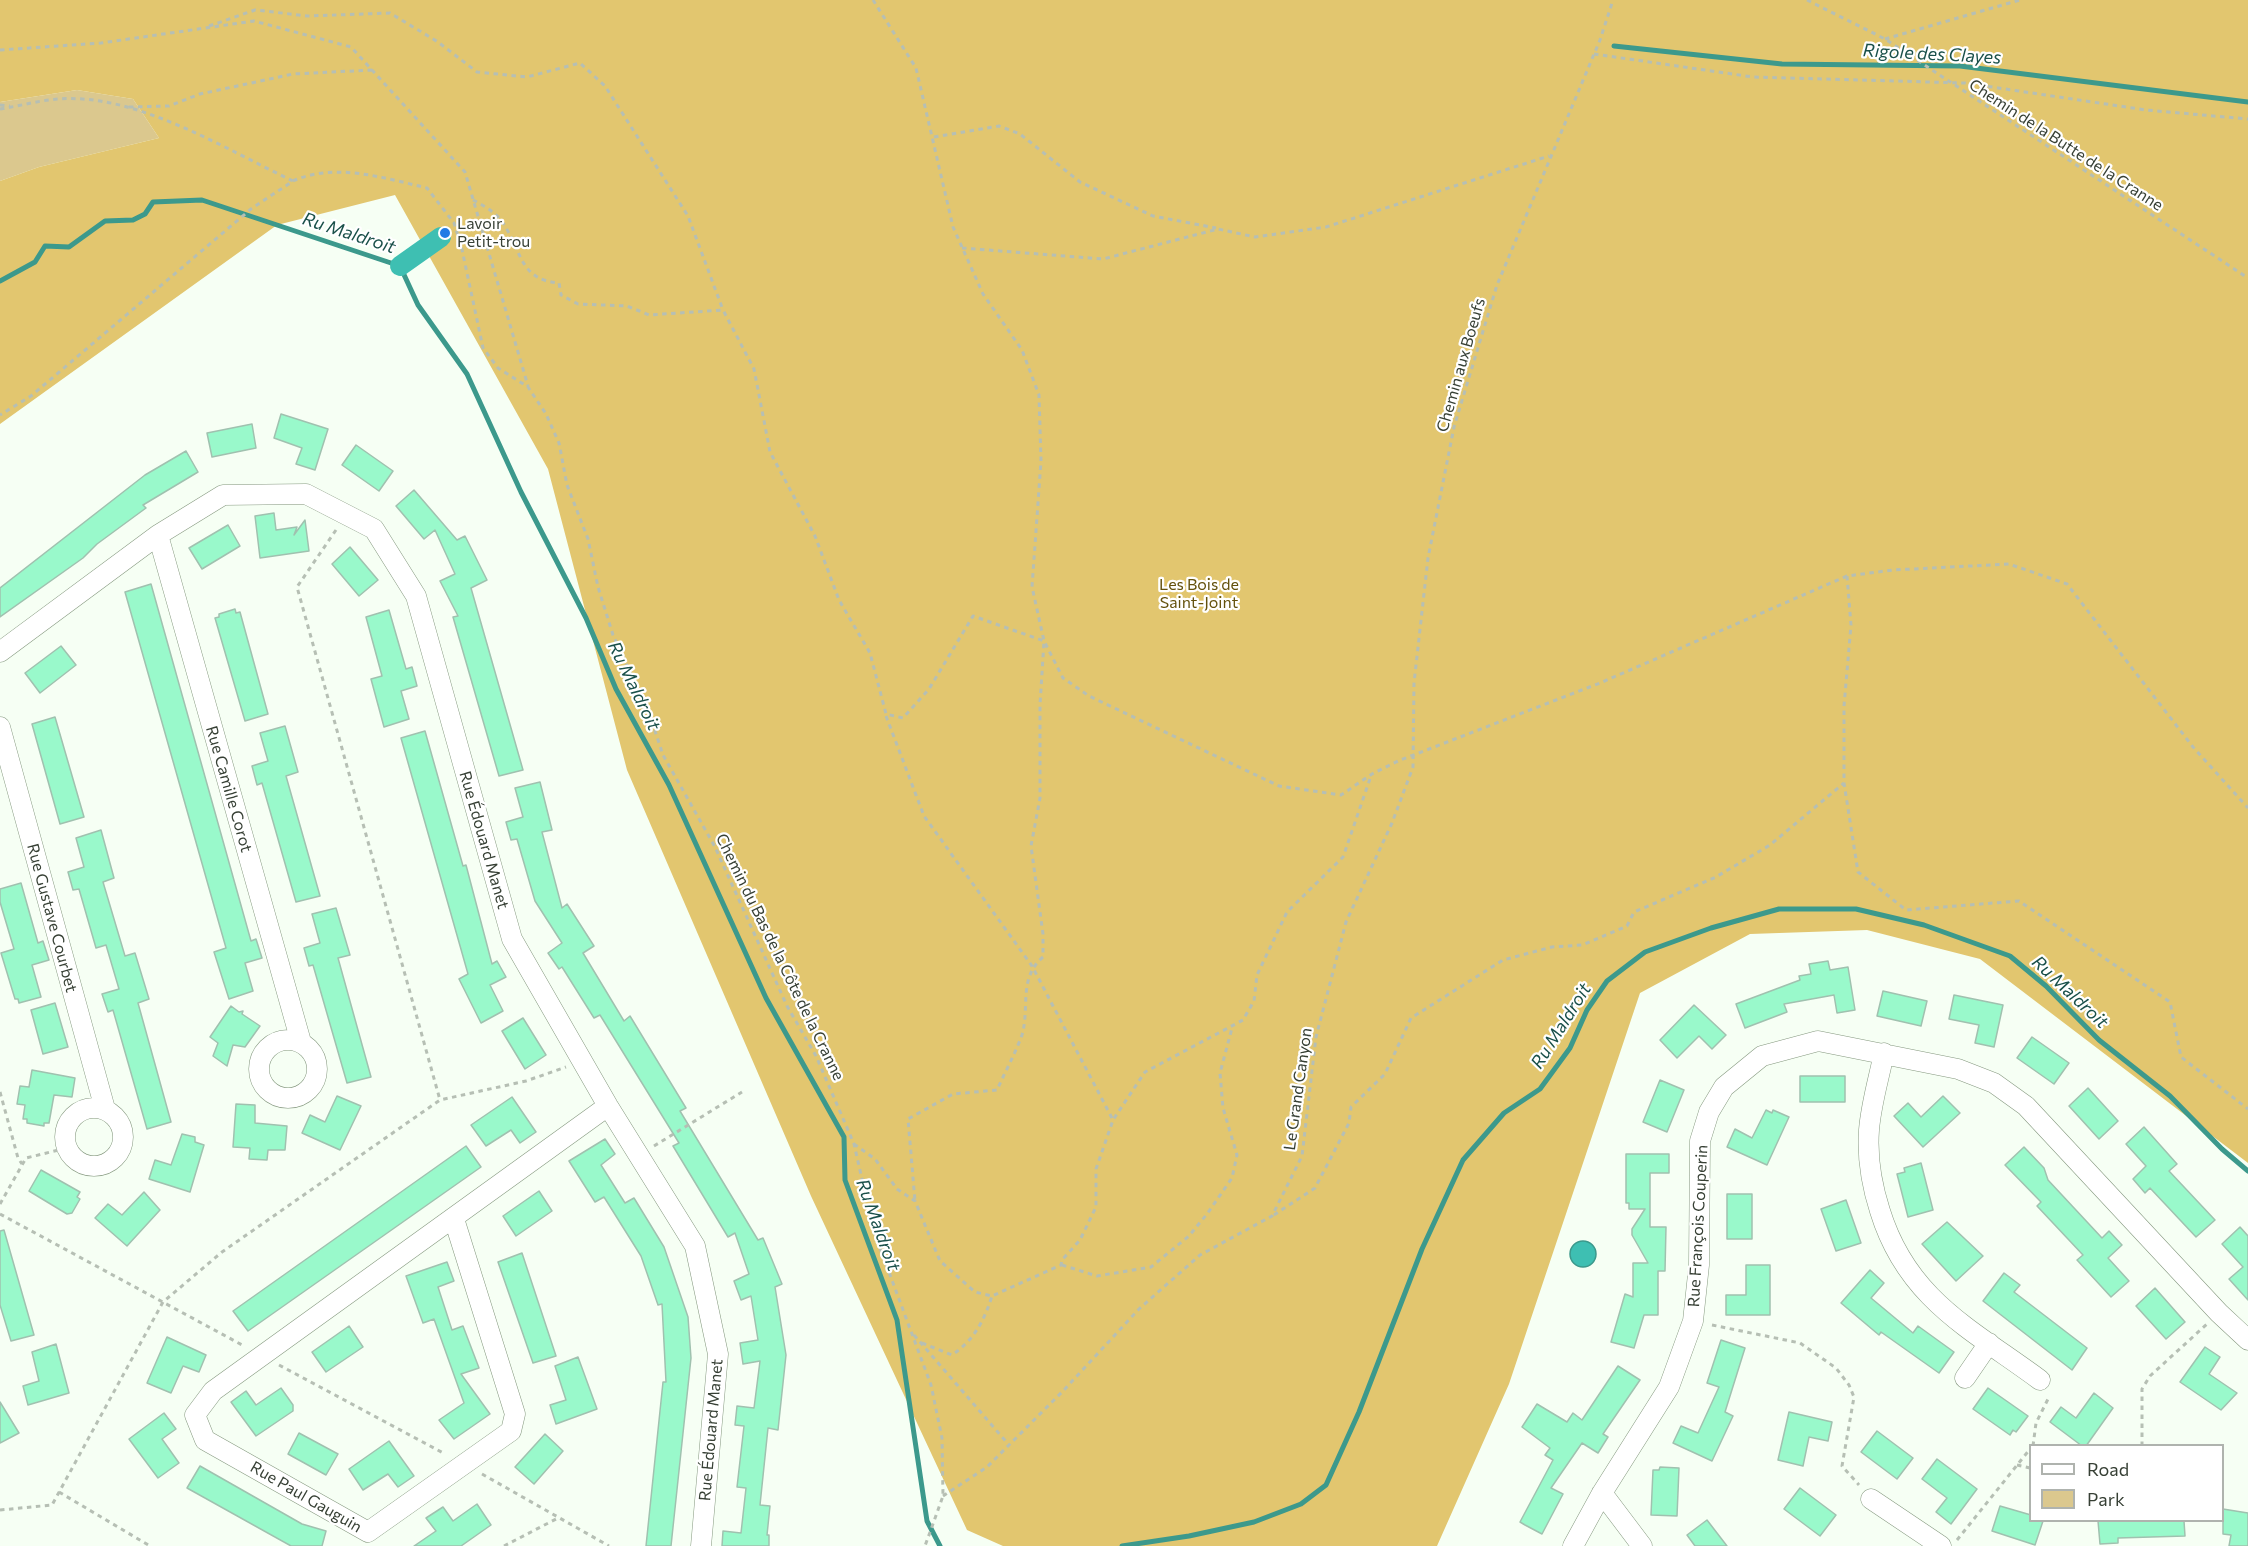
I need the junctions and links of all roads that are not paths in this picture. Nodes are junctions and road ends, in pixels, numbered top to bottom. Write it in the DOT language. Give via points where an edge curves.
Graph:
graph roads {
  1 [pos="158,535"];
  2 [pos="0,652"];
  3 [pos="0,727"];
  4 [pos="300,1042"];
  5 [pos="1884,1053"];
  6 [pos="608,1106"];
  7 [pos="105,1109"];
  8 [pos="454,1219"];
  9 [pos="2248,1340"];
  10 [pos="1989,1342"];
  11 [pos="1965,1378"];
  12 [pos="2040,1380"];
  13 [pos="1602,1493"];
  14 [pos="1871,1499"];
  15 [pos="701,1546"];
  16 [pos="1573,1546"];
  17 [pos="1642,1546"];
  18 [pos="1941,1546"];
  1 -- 2 [label="street, Rue Édouard Manet"];
  1 -- 4 [label="street, Rue Camille Corot"];
  1 -- 6 [label="street, Rue Édouard Manet" via="223,495 306,494 374,529 416,596 512,939"];
  3 -- 7 [label="street, Rue Gustave Courbet"];
  5 -- 9 [label="street, Rue François Couperin" via="1958,1069 1994,1083 2026,1106 2218,1313"];
  5 -- 10 [label="street" via="1869,1130 1872,1185 1890,1241 1920,1286 1948,1314"];
  5 -- 13 [label="street, Rue François Couperin" via="1818,1041 1762,1056 1724,1087 1709,1112 1700,1141 1699,1265 1693,1321 1669,1386"];
  6 -- 8 [label="street, Rue Paul Gauguin"];
  6 -- 15 [label="street, Rue Édouard Manet" via="695,1246 718,1354"];
  7 -- 7 [label="street, Rue Gustave Courbet" via="113,1114 123,1131 123,1140 115,1157 107,1163 88,1166 67,1148 66,1129 77,1113"];
  8 -- 8 [label="street, Rue Paul Gauguin" via="515,1414 511,1431 368,1532 205,1440 195,1415 213,1390"];
  10 -- 11 [label="street"];
  10 -- 12 [label="street"];
  13 -- 16 [label="street, Rue François Couperin"];
  13 -- 17 [label="street"];
  14 -- 18 [label="street"];
}
